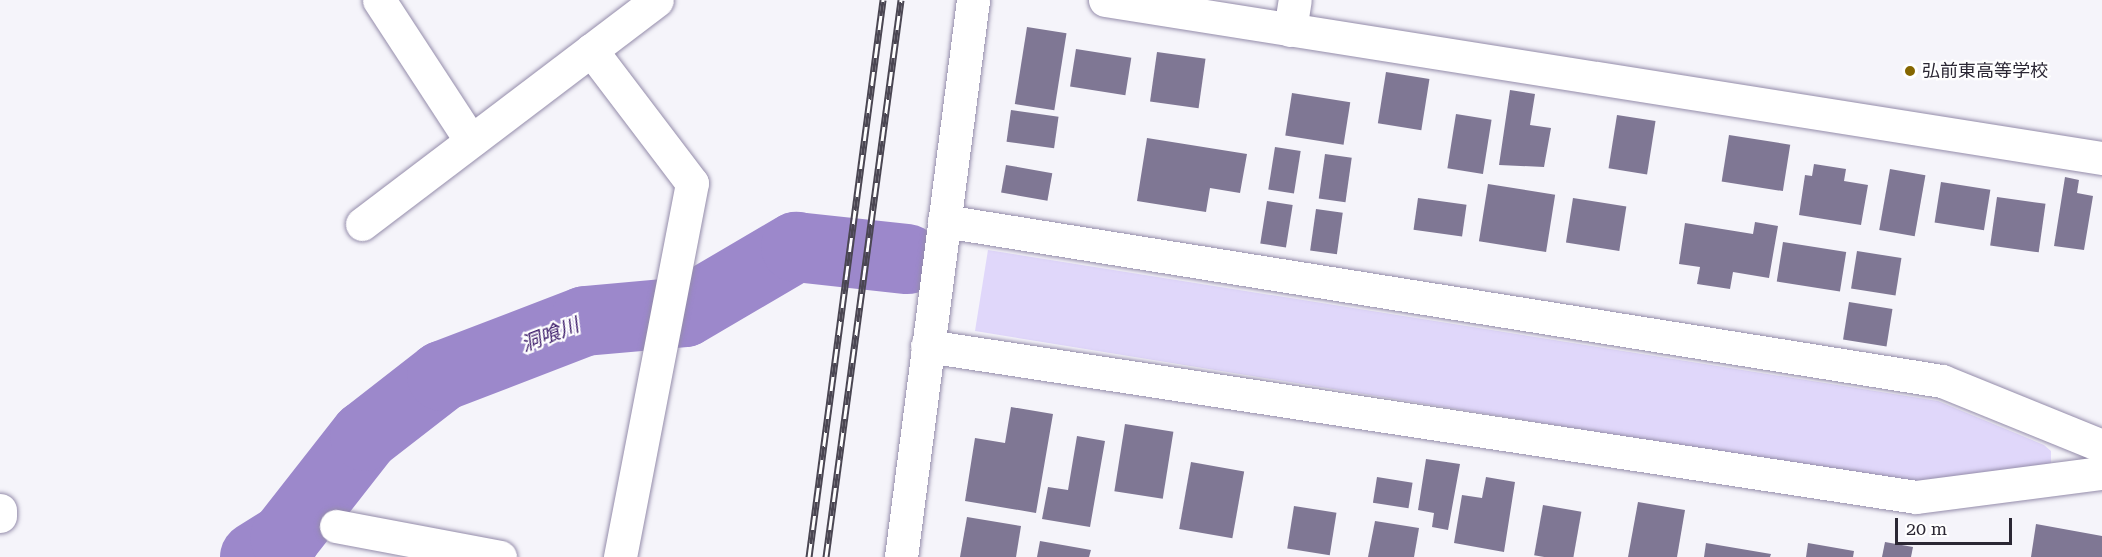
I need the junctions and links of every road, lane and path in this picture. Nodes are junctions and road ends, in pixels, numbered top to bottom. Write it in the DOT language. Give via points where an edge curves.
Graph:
graph roads {
  1 [pos="379,0"];
  2 [pos="657,0"];
  3 [pos="973,0"];
  4 [pos="1105,0"];
  5 [pos="1293,15"];
  6 [pos="591,50"];
  7 [pos="471,141"];
  8 [pos="2102,158"];
  9 [pos="944,221"];
  10 [pos="362,224"];
  11 [pos="927,346"];
  12 [pos="2102,446"];
  13 [pos="2102,473"];
  14 [pos="0,510"];
  15 [pos="0,516"];
  16 [pos="336,526"];
  17 [pos="500,557"];
  18 [pos="620,557"];
  19 [pos="901,557"];
  1 -- 7 [label="street"];
  2 -- 6 [label="street"];
  3 -- 9 [label="street"];
  4 -- 5 [label="street"];
  5 -- 8 [label="street"];
  6 -- 7 [label="street"];
  6 -- 18 [label="street" via="692,183 669,294 665,342"];
  7 -- 10 [label="street"];
  9 -- 11 [label="street"];
  9 -- 12 [label="street" via="1942,381"];
  11 -- 13 [label="street" via="1916,497"];
  11 -- 19 [label="street"];
  14 -- 15 [label="street"];
  16 -- 17 [label="street"];
}
